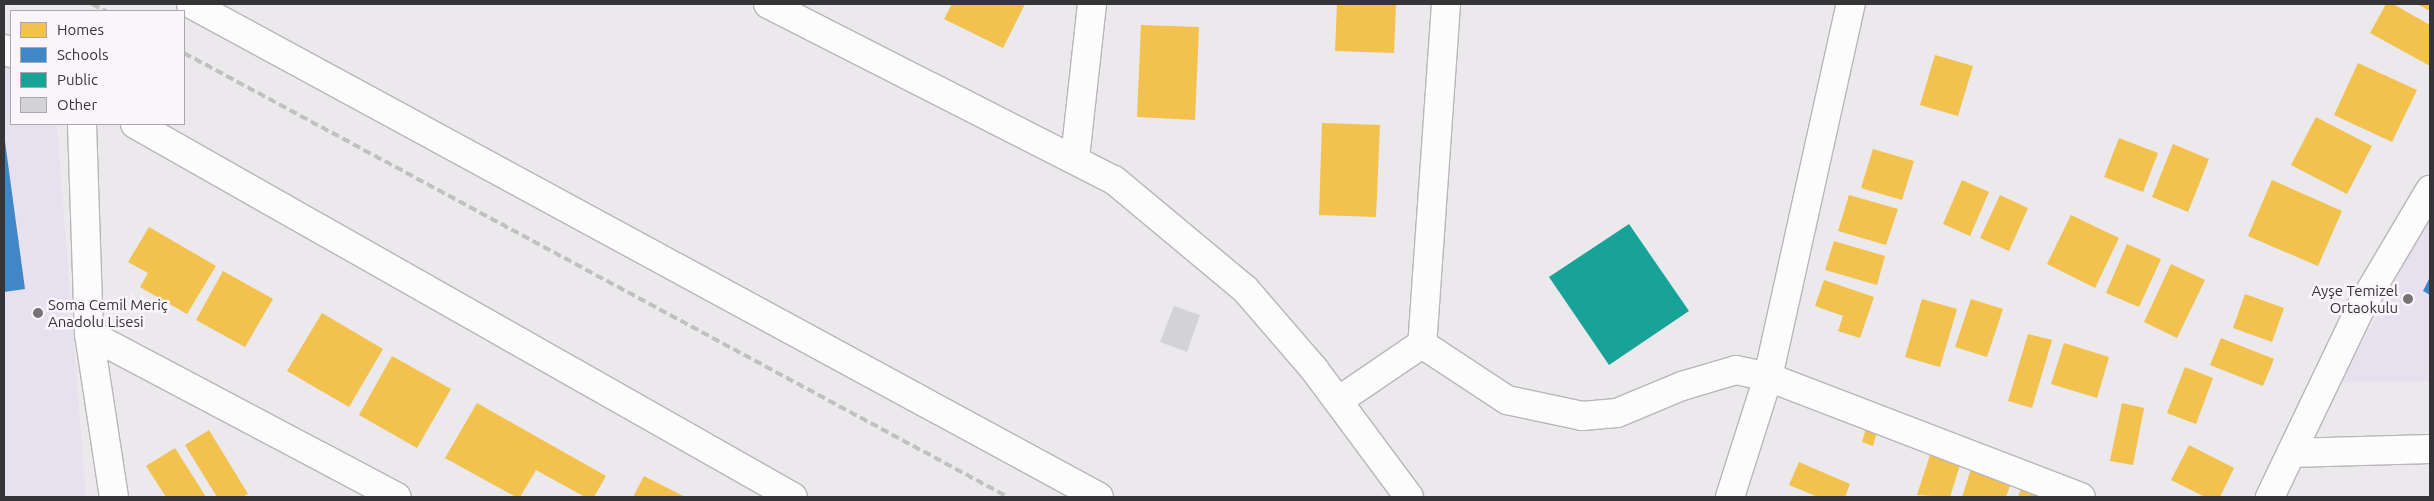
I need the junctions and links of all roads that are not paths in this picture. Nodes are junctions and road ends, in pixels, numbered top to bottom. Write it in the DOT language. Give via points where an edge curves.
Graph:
graph roads {
  1 [pos="190,4"];
  2 [pos="768,4"];
  3 [pos="1092,4"];
  4 [pos="1446,4"];
  5 [pos="1851,4"];
  6 [pos="82,125"];
  7 [pos="138,125"];
  8 [pos="1074,158"];
  9 [pos="2430,190"];
  10 [pos="89,334"];
  11 [pos="1422,344"];
  12 [pos="1768,377"];
  13 [pos="1338,401"];
  14 [pos="2430,449"];
  15 [pos="2291,453"];
  16 [pos="114,497"];
  17 [pos="397,497"];
  18 [pos="794,497"];
  19 [pos="1099,497"];
  20 [pos="1409,497"];
  21 [pos="1730,497"];
  22 [pos="2081,497"];
  23 [pos="2270,497"];
  1 -- 19 [label="street"];
  2 -- 8 [label="street"];
  3 -- 8 [label="street"];
  4 -- 11 [label="street"];
  5 -- 12 [label="street"];
  6 -- 10 [label="street"];
  7 -- 18 [label="street"];
  8 -- 13 [label="street" via="1114,180 1245,290"];
  9 -- 15 [label="street" via="2362,305"];
  10 -- 16 [label="street"];
  10 -- 17 [label="street"];
  11 -- 12 [label="street" via="1508,400 1582,416 1617,413 1682,386 1736,370"];
  11 -- 13 [label="street"];
  12 -- 21 [label="street"];
  12 -- 22 [label="street"];
  13 -- 20 [label="street"];
  14 -- 15 [label="street"];
  15 -- 23 [label="street"];
}
